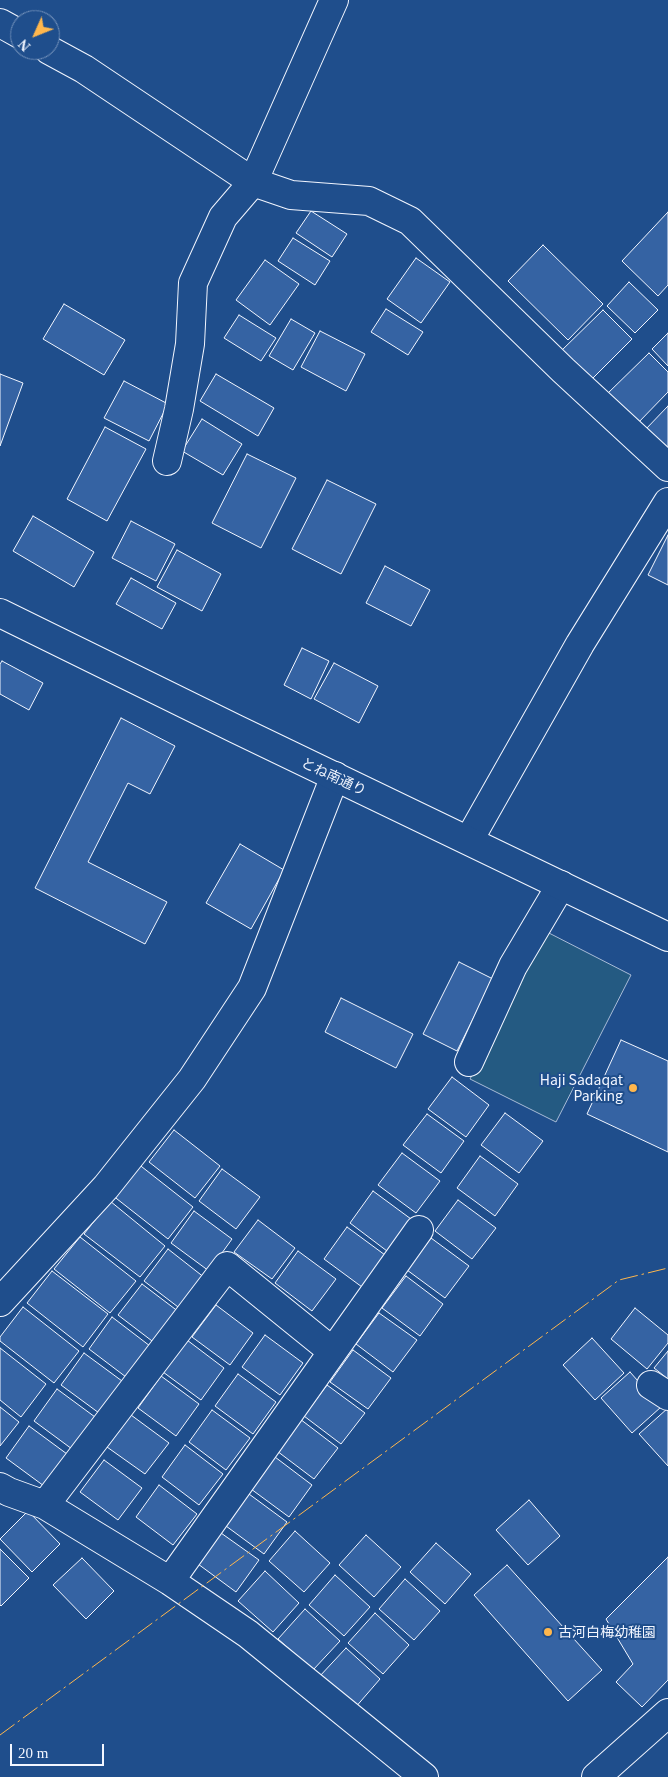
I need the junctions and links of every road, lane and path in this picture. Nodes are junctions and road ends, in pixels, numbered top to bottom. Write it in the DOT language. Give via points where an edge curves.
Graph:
graph roads {
  1 [pos="334,0"];
  2 [pos="60,56"];
  3 [pos="253,182"];
  4 [pos="167,461"];
  5 [pos="668,466"];
  6 [pos="668,502"];
  7 [pos="0,613"];
  8 [pos="335,776"];
  9 [pos="469,840"];
  10 [pos="561,885"];
  11 [pos="668,937"];
  12 [pos="469,1062"];
  13 [pos="419,1230"];
  14 [pos="0,1302"];
  15 [pos="332,1352"];
  16 [pos="3,1494"];
  17 [pos="45,1505"];
  18 [pos="170,1581"];
  19 [pos="668,1713"];
  20 [pos="424,1777"];
  21 [pos="596,1777"];
  1 -- 3 [label="street"];
  2 -- 3 [label="street"];
  3 -- 4 [label="street" via="223,217 192,283 190,344"];
  3 -- 5 [label="street" via="291,195 369,201 410,220 563,370"];
  6 -- 9 [label="street" via="580,644"];
  7 -- 8 [label="street, とね南通り"];
  8 -- 9 [label="street, とね南通り"];
  8 -- 14 [label="street" via="252,988 192,1079 112,1180"];
  9 -- 10 [label="street, とね南通り"];
  10 -- 11 [label="street, とね南通り"];
  10 -- 12 [label="street" via="512,966"];
  13 -- 15 [label="street"];
  15 -- 17 [label="street" via="227,1266"];
  15 -- 18 [label="street"];
  16 -- 17 [label="street"];
  17 -- 18 [label="street"];
  18 -- 20 [label="street" via="248,1634"];
  19 -- 21 [label="street"];
}
